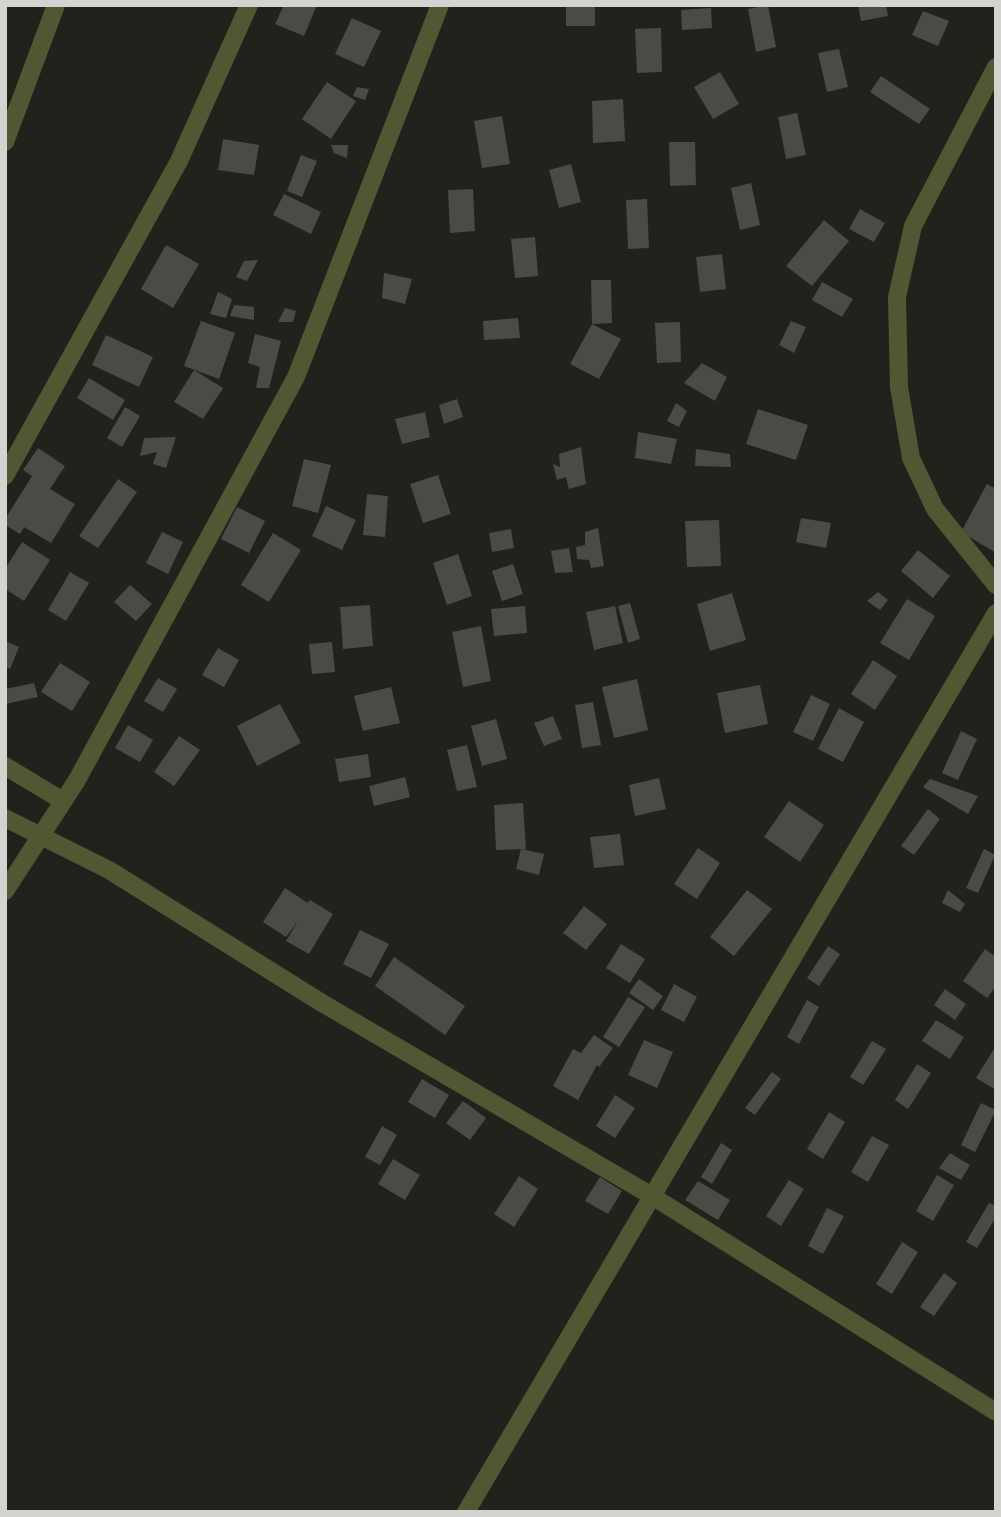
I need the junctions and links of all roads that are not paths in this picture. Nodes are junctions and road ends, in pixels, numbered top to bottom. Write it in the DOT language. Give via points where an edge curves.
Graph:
graph roads {
  1 [pos="57,5"];
  2 [pos="249,5"];
  3 [pos="440,5"];
  4 [pos="996,67"];
  5 [pos="5,142"];
  6 [pos="5,475"];
  7 [pos="996,585"];
  8 [pos="996,613"];
  9 [pos="5,766"];
  10 [pos="63,801"];
  11 [pos="5,818"];
  12 [pos="41,838"];
  13 [pos="5,891"];
  14 [pos="652,1196"];
  15 [pos="996,1412"];
  16 [pos="466,1512"];
  1 -- 5 [label="street"];
  2 -- 6 [label="street" via="179,161"];
  3 -- 10 [label="street" via="296,377"];
  4 -- 7 [label="street" via="913,226 897,297 900,387 911,458 935,509"];
  8 -- 14 [label="street"];
  9 -- 10 [label="street"];
  10 -- 12 [label="street"];
  11 -- 12 [label="street"];
  12 -- 13 [label="street"];
  12 -- 14 [label="street" via="109,870 322,1003"];
  14 -- 15 [label="street"];
  14 -- 16 [label="street"];
}
